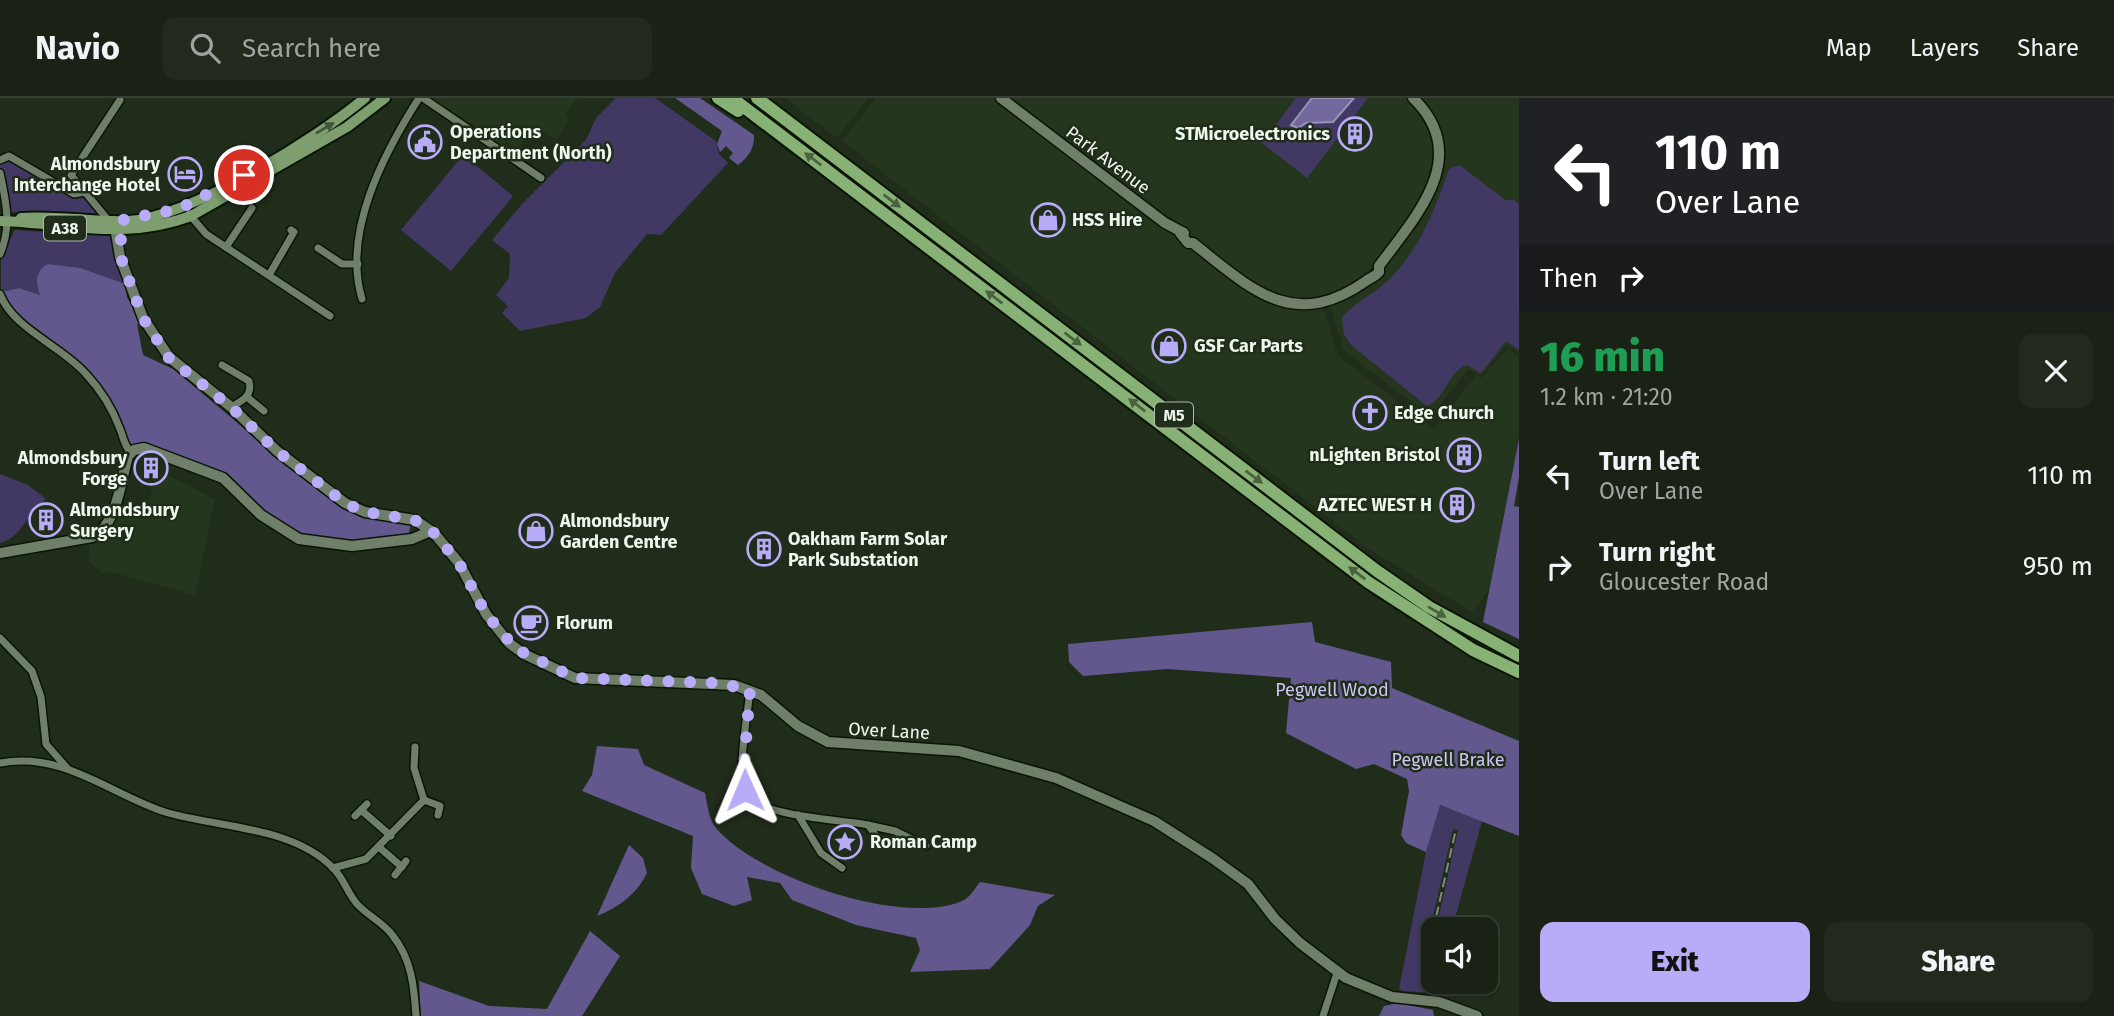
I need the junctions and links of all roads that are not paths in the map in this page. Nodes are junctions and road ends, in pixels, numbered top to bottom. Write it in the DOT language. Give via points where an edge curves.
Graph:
graph roads {
  1 [pos="365,98"];
  2 [pos="385,98"];
  3 [pos="421,98"];
  4 [pos="718,98"];
  5 [pos="732,98"];
  6 [pos="757,98"];
  7 [pos="770,98"];
  8 [pos="1413,98"];
  9 [pos="120,100"];
  10 [pos="1005,101"];
  11 [pos="781,135"];
  12 [pos="0,150"];
  13 [pos="9,156"];
  14 [pos="838,159"];
  15 [pos="0,160"];
  16 [pos="0,173"];
  17 [pos="541,178"];
  18 [pos="84,192"];
  19 [pos="188,212"];
  20 [pos="251,213"];
  21 [pos="4,221"];
  22 [pos="116,224"];
  23 [pos="291,230"];
  24 [pos="226,247"];
  25 [pos="318,248"];
  26 [pos="0,254"];
  27 [pos="358,264"];
  28 [pos="269,275"];
  29 [pos="0,294"];
  30 [pos="362,299"];
  31 [pos="330,316"];
  32 [pos="222,365"];
  33 [pos="247,397"];
  34 [pos="231,407"];
  35 [pos="264,411"];
  36 [pos="131,453"];
  37 [pos="431,531"];
  38 [pos="1,553"];
  39 [pos="0,638"];
  40 [pos="1519,656"];
  41 [pos="1519,673"];
  42 [pos="750,690"];
  43 [pos="417,752"];
  44 [pos="0,764"];
  45 [pos="67,768"];
  46 [pos="424,800"];
  47 [pos="361,810"];
  48 [pos="438,815"];
  49 [pos="798,815"];
  50 [pos="868,825"];
  51 [pos="391,836"];
  52 [pos="882,844"];
  53 [pos="926,846"];
  54 [pos="380,848"];
  55 [pos="842,867"];
  56 [pos="333,868"];
  57 [pos="395,875"];
  58 [pos="1337,973"];
  59 [pos="416,1016"];
  60 [pos="1323,1016"];
  61 [pos="1477,1016"];
  19 -- 1 [label="main road, A38, one-way"];
  2 -- 19 [label="main road, A38" via="326,140"];
  3 -- 17 [label="street" via="509,150"];
  3 -- 27 [label="street" via="381,166 364,220"];
  4 -- 11 [label="highway, M5"];
  5 -- 11 [label="highway, M5"];
  6 -- 14 [label="highway, M5"];
  7 -- 14 [label="highway, M5"];
  8 -- 10 [label="street, Park Avenue" via="1432,123 1439,158 1424,206 1374,278 1325,304 1298,305 1264,293"];
  9 -- 18 [label="street" via="71,175"];
  41 -- 11 [label="highway, M5, one-way" via="1473,650 1368,582"];
  12 -- 13 [label="street"];
  13 -- 15 [label="street"];
  13 -- 18 [label="street" via="74,194"];
  14 -- 40 [label="highway, M5, one-way" via="1377,571 1439,613"];
  16 -- 21 [label="street"];
  18 -- 22 [label="street"];
  19 -- 22 [label="main road, A38" via="154,228"];
  19 -- 24 [label="street" via="206,234"];
  20 -- 24 [label="street"];
  21 -- 22 [label="main road, A38" via="30,217"];
  21 -- 26 [label="street" via="8,237"];
  22 -- 34 [label="street, Over Lane" via="120,254 156,340 169,358"];
  23 -- 28 [label="street" via="294,232"];
  24 -- 28 [label="street"];
  25 -- 27 [label="street" via="342,264"];
  27 -- 30 [label="street"];
  28 -- 31 [label="street"];
  29 -- 36 [label="street" via="16,317 87,374 109,406"];
  32 -- 33 [label="street" via="248,381"];
  33 -- 34 [label="street"];
  33 -- 35 [label="street"];
  34 -- 37 [label="street, Over Lane" via="277,451 355,510 415,520"];
  36 -- 37 [label="street" via="144,448 223,478 261,515 307,541 352,546 412,539"];
  36 -- 38 [label="street" via="102,531 92,537"];
  37 -- 42 [label="street, Over Lane" via="459,563 486,614 509,643 568,676 718,683"];
  39 -- 45 [label="street" via="32,671 41,697 46,744"];
  42 -- 49 [label="street" via="745,790 758,803"];
  42 -- 58 [label="street, Over Lane" via="828,742 978,755 1056,778 1154,821 1248,884 1275,919"];
  43 -- 46 [label="street" via="414,768"];
  44 -- 45 [label="street"];
  45 -- 56 [label="street" via="165,812 235,825 289,842 314,852"];
  46 -- 48 [label="street" via="440,806"];
  46 -- 51 [label="street"];
  47 -- 51 [label="street"];
  49 -- 50 [label="street"];
  49 -- 55 [label="street" via="821,853"];
  50 -- 52 [label="street"];
  50 -- 53 [label="street" via="895,831"];
  51 -- 54 [label="street"];
  54 -- 56 [label="street" via="366,859"];
  54 -- 57 [label="street" via="404,864"];
  56 -- 59 [label="street" via="358,906 393,935 401,949 413,977"];
  58 -- 60 [label="street"];
  58 -- 61 [label="street, Over Lane" via="1392,997 1439,1002"];
}
